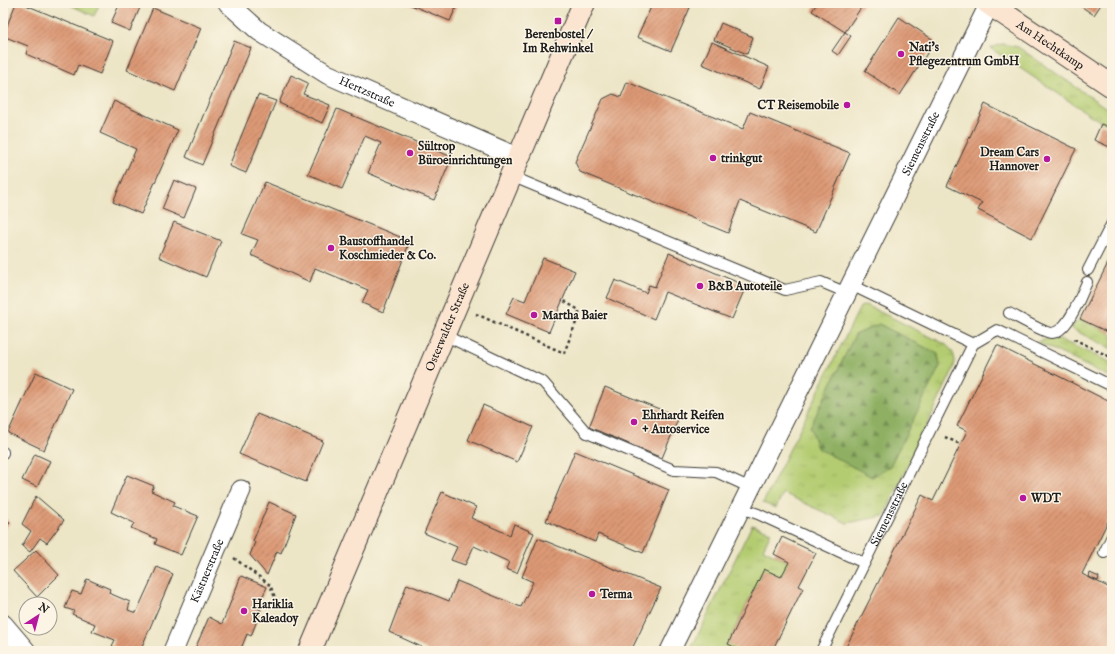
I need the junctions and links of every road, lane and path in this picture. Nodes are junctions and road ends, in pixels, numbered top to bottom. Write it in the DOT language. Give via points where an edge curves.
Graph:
graph roads {
  1 [pos="228,3"];
  2 [pos="584,3"];
  3 [pos="989,3"];
  4 [pos="1112,86"];
  5 [pos="515,167"];
  6 [pos="1112,223"];
  7 [pos="1088,270"];
  8 [pos="1087,282"];
  9 [pos="849,289"];
  10 [pos="562,300"];
  11 [pos="472,312"];
  12 [pos="1009,314"];
  13 [pos="1059,332"];
  14 [pos="444,335"];
  15 [pos="973,344"];
  16 [pos="1112,358"];
  17 [pos="1112,386"];
  18 [pos="751,488"];
  19 [pos="241,490"];
  20 [pos="749,511"];
  21 [pos="1112,536"];
  22 [pos="218,546"];
  23 [pos="1104,553"];
  24 [pos="864,563"];
  25 [pos="278,605"];
  26 [pos="3,624"];
  27 [pos="26,651"];
  28 [pos="173,651"];
  29 [pos="310,651"];
  30 [pos="670,651"];
  31 [pos="821,651"];
  1 -- 5 [label="street, Hertzstraße" via="259,31 327,74"];
  2 -- 5 [label="street, Osterwalder Straße"];
  3 -- 4 [label="street, Am Hechtkamp"];
  3 -- 9 [label="street, Siemensstraße"];
  5 -- 9 [label="lane" via="786,290 821,282"];
  5 -- 14 [label="street, Osterwalder Straße"];
  6 -- 7 [label="lane"];
  8 -- 13 [label="lane" via="1066,325"];
  9 -- 15 [label="lane"];
  9 -- 18 [label="street, Siemensstraße"];
  10 -- 11 [label="path" via="579,310 564,354"];
  12 -- 13 [label="lane" via="1050,334"];
  13 -- 16 [label="path"];
  14 -- 18 [label="lane" via="543,382 587,433 674,470 716,472"];
  14 -- 29 [label="street, Osterwalder Straße"];
  15 -- 17 [label="lane" via="997,330"];
  15 -- 24 [label="lane, Siemensstraße"];
  18 -- 20 [label="street, Siemensstraße"];
  19 -- 22 [label="street, Kästnerstraße"];
  20 -- 24 [label="lane"];
  20 -- 30 [label="street, Siemensstraße"];
  21 -- 23 [label="lane"];
  22 -- 25 [label="path" via="270,585"];
  22 -- 28 [label="street, Kästnerstraße"];
  24 -- 31 [label="lane, Siemensstraße"];
  26 -- 27 [label="street"];
}
